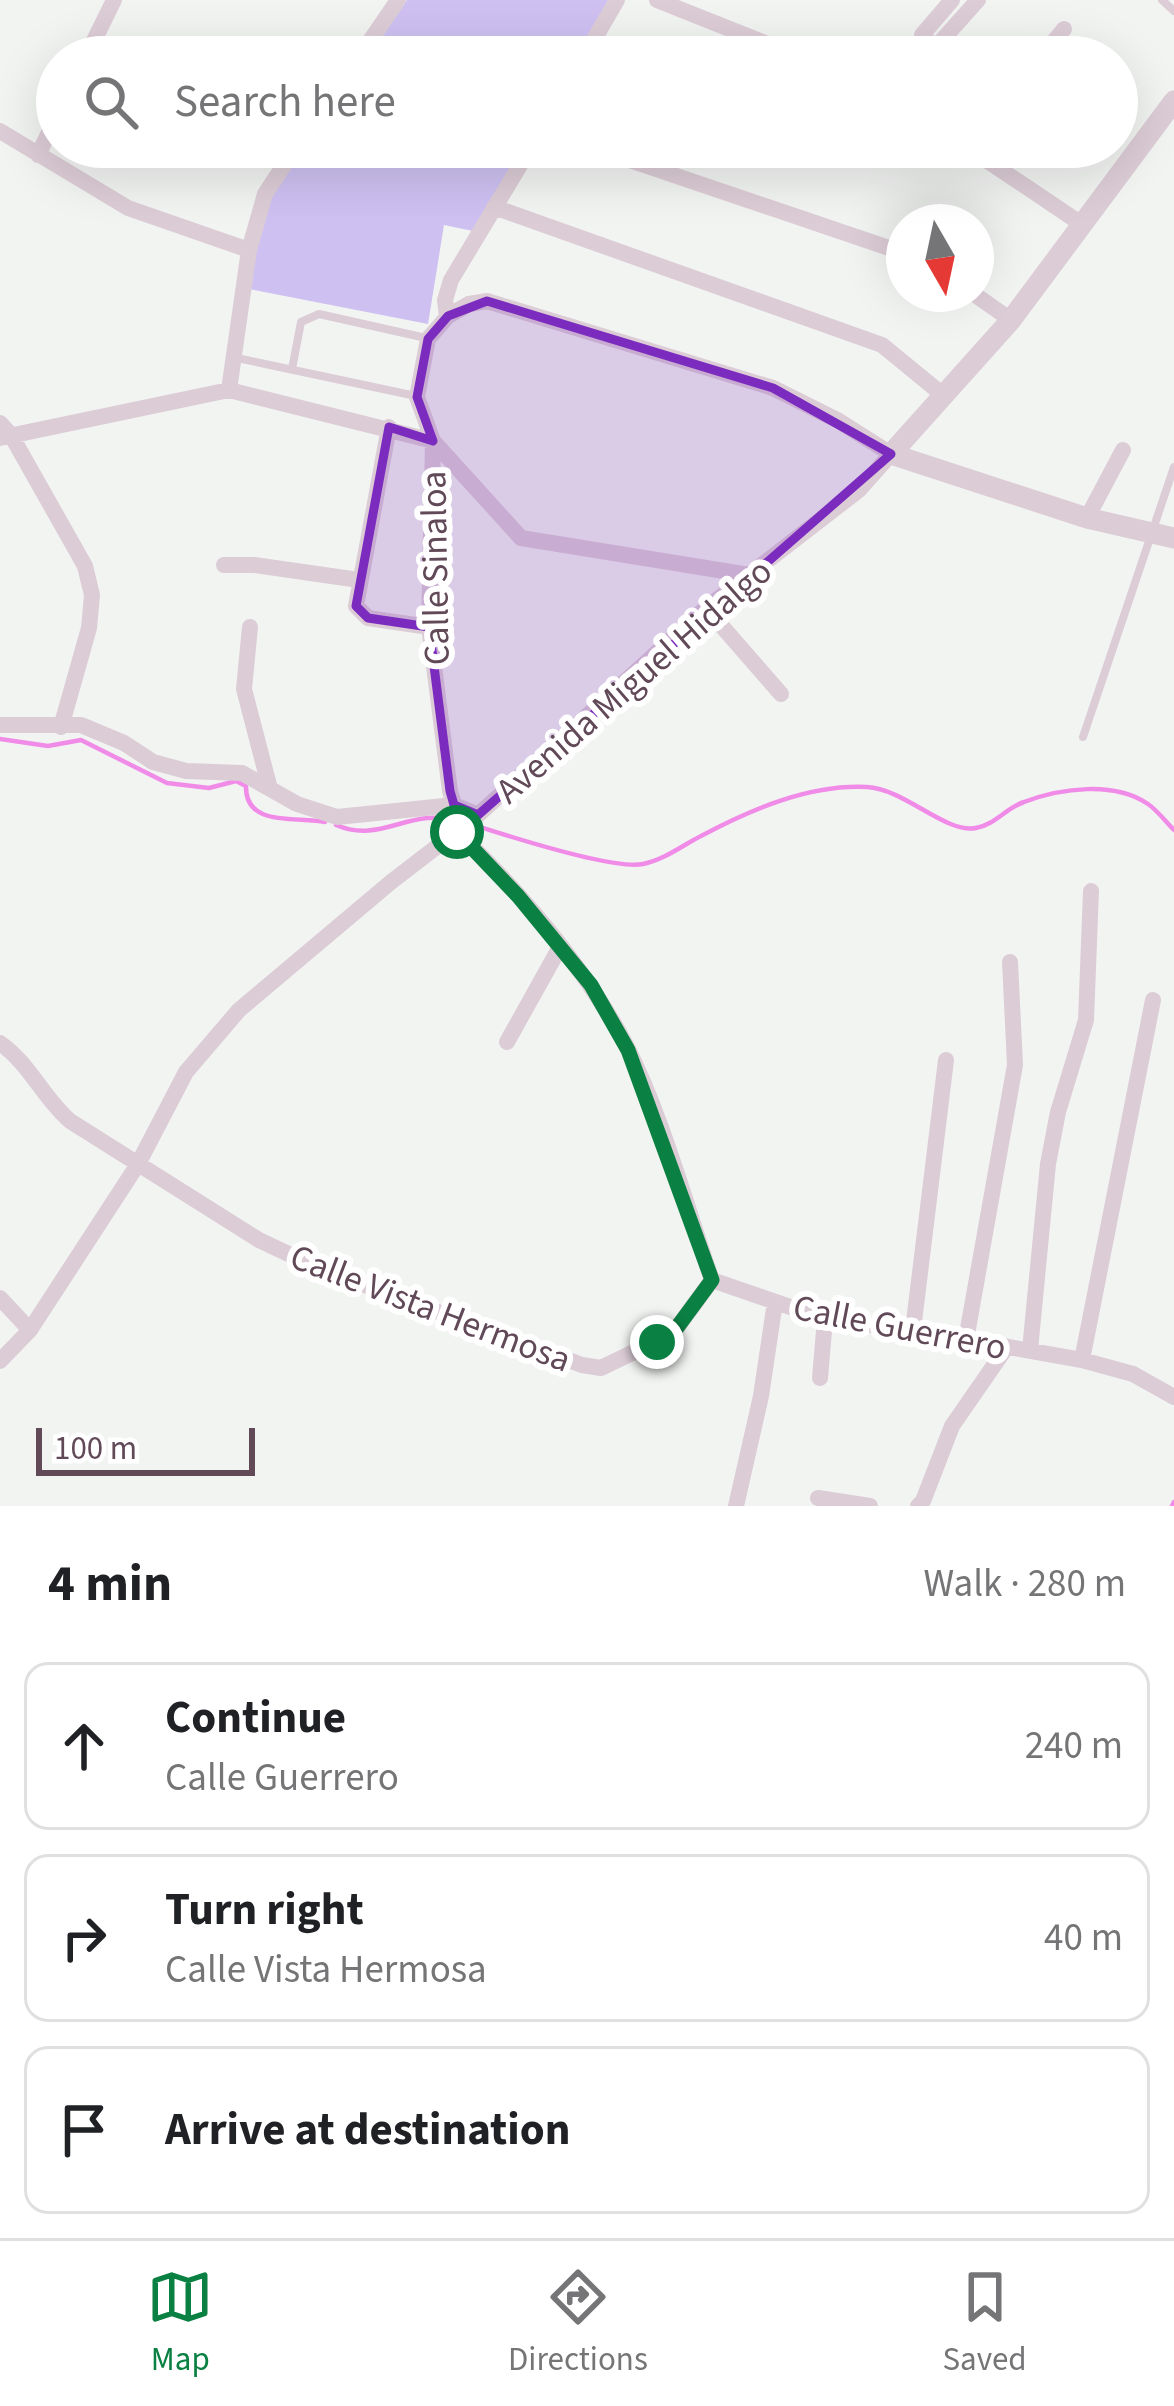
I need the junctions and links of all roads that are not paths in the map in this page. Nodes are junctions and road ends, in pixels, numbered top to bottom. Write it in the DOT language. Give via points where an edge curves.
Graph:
graph roads {
  1 [pos="114,0"];
  2 [pos="398,0"];
  3 [pos="617,0"];
  4 [pos="657,0"];
  5 [pos="952,0"];
  6 [pos="978,0"];
  7 [pos="1162,0"];
  8 [pos="1174,11"];
  9 [pos="1064,29"];
  10 [pos="96,36"];
  11 [pos="373,36"];
  12 [pos="596,36"];
  13 [pos="747,36"];
  14 [pos="923,36"];
  15 [pos="952,36"];
  16 [pos="1058,36"];
  17 [pos="1174,100"];
  18 [pos="0,131"];
  19 [pos="1138,147"];
  20 [pos="36,154"];
  21 [pos="60,168"];
  22 [pos="283,168"];
  23 [pos="518,168"];
  24 [pos="653,168"];
  25 [pos="998,168"];
  26 [pos="1122,168"];
  27 [pos="494,207"];
  28 [pos="1080,223"];
  29 [pos="886,247"];
  30 [pos="249,250"];
  31 [pos="994,308"];
  32 [pos="447,317"];
  33 [pos="1011,320"];
  34 [pos="428,339"];
  35 [pos="234,357"];
  36 [pos="292,369"];
  37 [pos="229,390"];
  38 [pos="943,395"];
  39 [pos="417,397"];
  40 [pos="389,427"];
  41 [pos="4,432"];
  42 [pos="433,441"];
  43 [pos="1123,449"];
  44 [pos="891,454"];
  45 [pos="1174,467"];
  46 [pos="1087,518"];
  47 [pos="1164,535"];
  48 [pos="224,565"];
  49 [pos="749,575"];
  50 [pos="359,580"];
  51 [pos="706,608"];
  52 [pos="250,627"];
  53 [pos="429,627"];
  54 [pos="781,694"];
  55 [pos="0,725"];
  56 [pos="61,727"];
  57 [pos="1083,736"];
  58 [pos="269,785"];
  59 [pos="454,805"];
  60 [pos="478,815"];
  61 [pos="457,832"];
  62 [pos="1091,891"];
  63 [pos="560,946"];
  64 [pos="1010,962"];
  65 [pos="1153,1000"];
  66 [pos="507,1042"];
  67 [pos="0,1043"];
  68 [pos="946,1060"];
  69 [pos="137,1164"];
  70 [pos="712,1280"];
  71 [pos="0,1298"];
  72 [pos="775,1301"];
  73 [pos="825,1319"];
  74 [pos="30,1330"];
  75 [pos="913,1330"];
  76 [pos="966,1340"];
  77 [pos="1006,1348"];
  78 [pos="1030,1350"];
  79 [pos="1082,1360"];
  80 [pos="0,1361"];
  81 [pos="820,1378"];
  82 [pos="1174,1397"];
  83 [pos="818,1498"];
  84 [pos="736,1506"];
  85 [pos="870,1506"];
  86 [pos="918,1506"];
  1 -- 10 [label="street"];
  2 -- 11 [label="street"];
  3 -- 12 [label="street"];
  4 -- 13 [label="street"];
  5 -- 14 [label="street"];
  6 -- 15 [label="street"];
  7 -- 8 [label="lane"];
  9 -- 16 [label="street"];
  17 -- 19 [label="street, Avenida Miguel Hidalgo"];
  18 -- 20 [label="street"];
  21 -- 30 [label="street" via="128,208"];
  22 -- 30 [label="street"];
  23 -- 27 [label="street"];
  24 -- 29 [label="street"];
  25 -- 28 [label="street"];
  26 -- 28 [label="street, Avenida Miguel Hidalgo"];
  27 -- 32 [label="street" via="451,280"];
  27 -- 38 [label="street" via="882,345"];
  28 -- 33 [label="street, Avenida Miguel Hidalgo"];
  30 -- 35 [label="street"];
  31 -- 33 [label="street"];
  32 -- 34 [label="street"];
  32 -- 44 [label="street" via="487,301 773,388"];
  33 -- 38 [label="street, Avenida Miguel Hidalgo"];
  34 -- 36 [label="lane" via="308,316"];
  34 -- 39 [label="street"];
  35 -- 36 [label="lane"];
  35 -- 37 [label="street"];
  36 -- 39 [label="lane"];
  37 -- 40 [label="street"];
  37 -- 41 [label="street"];
  38 -- 44 [label="street, Avenida Miguel Hidalgo"];
  39 -- 42 [label="street, Calle Sinaloa"];
  40 -- 42 [label="street"];
  40 -- 50 [label="street"];
  41 -- 56 [label="street" via="85,566 92,595"];
  42 -- 49 [label="street" via="521,538"];
  42 -- 53 [label="street, Calle Sinaloa"];
  43 -- 46 [label="street"];
  44 -- 46 [label="street"];
  44 -- 49 [label="street, Avenida Miguel Hidalgo" via="859,490"];
  45 -- 47 [label="lane"];
  46 -- 47 [label="street"];
  47 -- 57 [label="lane"];
  48 -- 50 [label="street"];
  49 -- 51 [label="street, Avenida Miguel Hidalgo"];
  50 -- 53 [label="street" via="356,606 368,618"];
  51 -- 54 [label="street"];
  51 -- 60 [label="street, Avenida Miguel Hidalgo"];
  52 -- 58 [label="street" via="244,689"];
  53 -- 59 [label="street, Calle Sinaloa"];
  55 -- 56 [label="street"];
  56 -- 58 [label="street" via="98,731 152,762 242,773"];
  58 -- 59 [label="street" via="337,817"];
  59 -- 60 [label="street"];
  60 -- 61 [label="street, Avenida Miguel Hidalgo"];
  61 -- 63 [label="street"];
  61 -- 69 [label="street, Avenida Miguel Hidalgo" via="238,1010 186,1072"];
  62 -- 78 [label="street" via="1086,1020 1048,1164"];
  63 -- 66 [label="street"];
  63 -- 70 [label="street" via="628,1050"];
  64 -- 76 [label="street" via="1015,1066"];
  65 -- 79 [label="street"];
  67 -- 69 [label="street, Calle Vista Hermosa" via="56,1109"];
  68 -- 75 [label="street"];
  69 -- 70 [label="street, Calle Vista Hermosa" via="319,1268 582,1365 601,1368 673,1333"];
  69 -- 74 [label="street, Avenida Miguel Hidalgo"];
  70 -- 72 [label="street, Calle Guerrero"];
  71 -- 74 [label="street"];
  72 -- 73 [label="street, Calle Guerrero"];
  72 -- 84 [label="street"];
  73 -- 75 [label="street, Calle Guerrero"];
  73 -- 81 [label="street"];
  74 -- 80 [label="street, Avenida Miguel Hidalgo"];
  75 -- 76 [label="street, Calle Guerrero"];
  76 -- 77 [label="street, Calle Guerrero"];
  77 -- 78 [label="street, Calle Guerrero"];
  77 -- 86 [label="street" via="952,1426"];
  78 -- 79 [label="street, Calle Guerrero"];
  79 -- 82 [label="street, Calle Guerrero" via="1133,1374"];
  83 -- 85 [label="street"];
}
